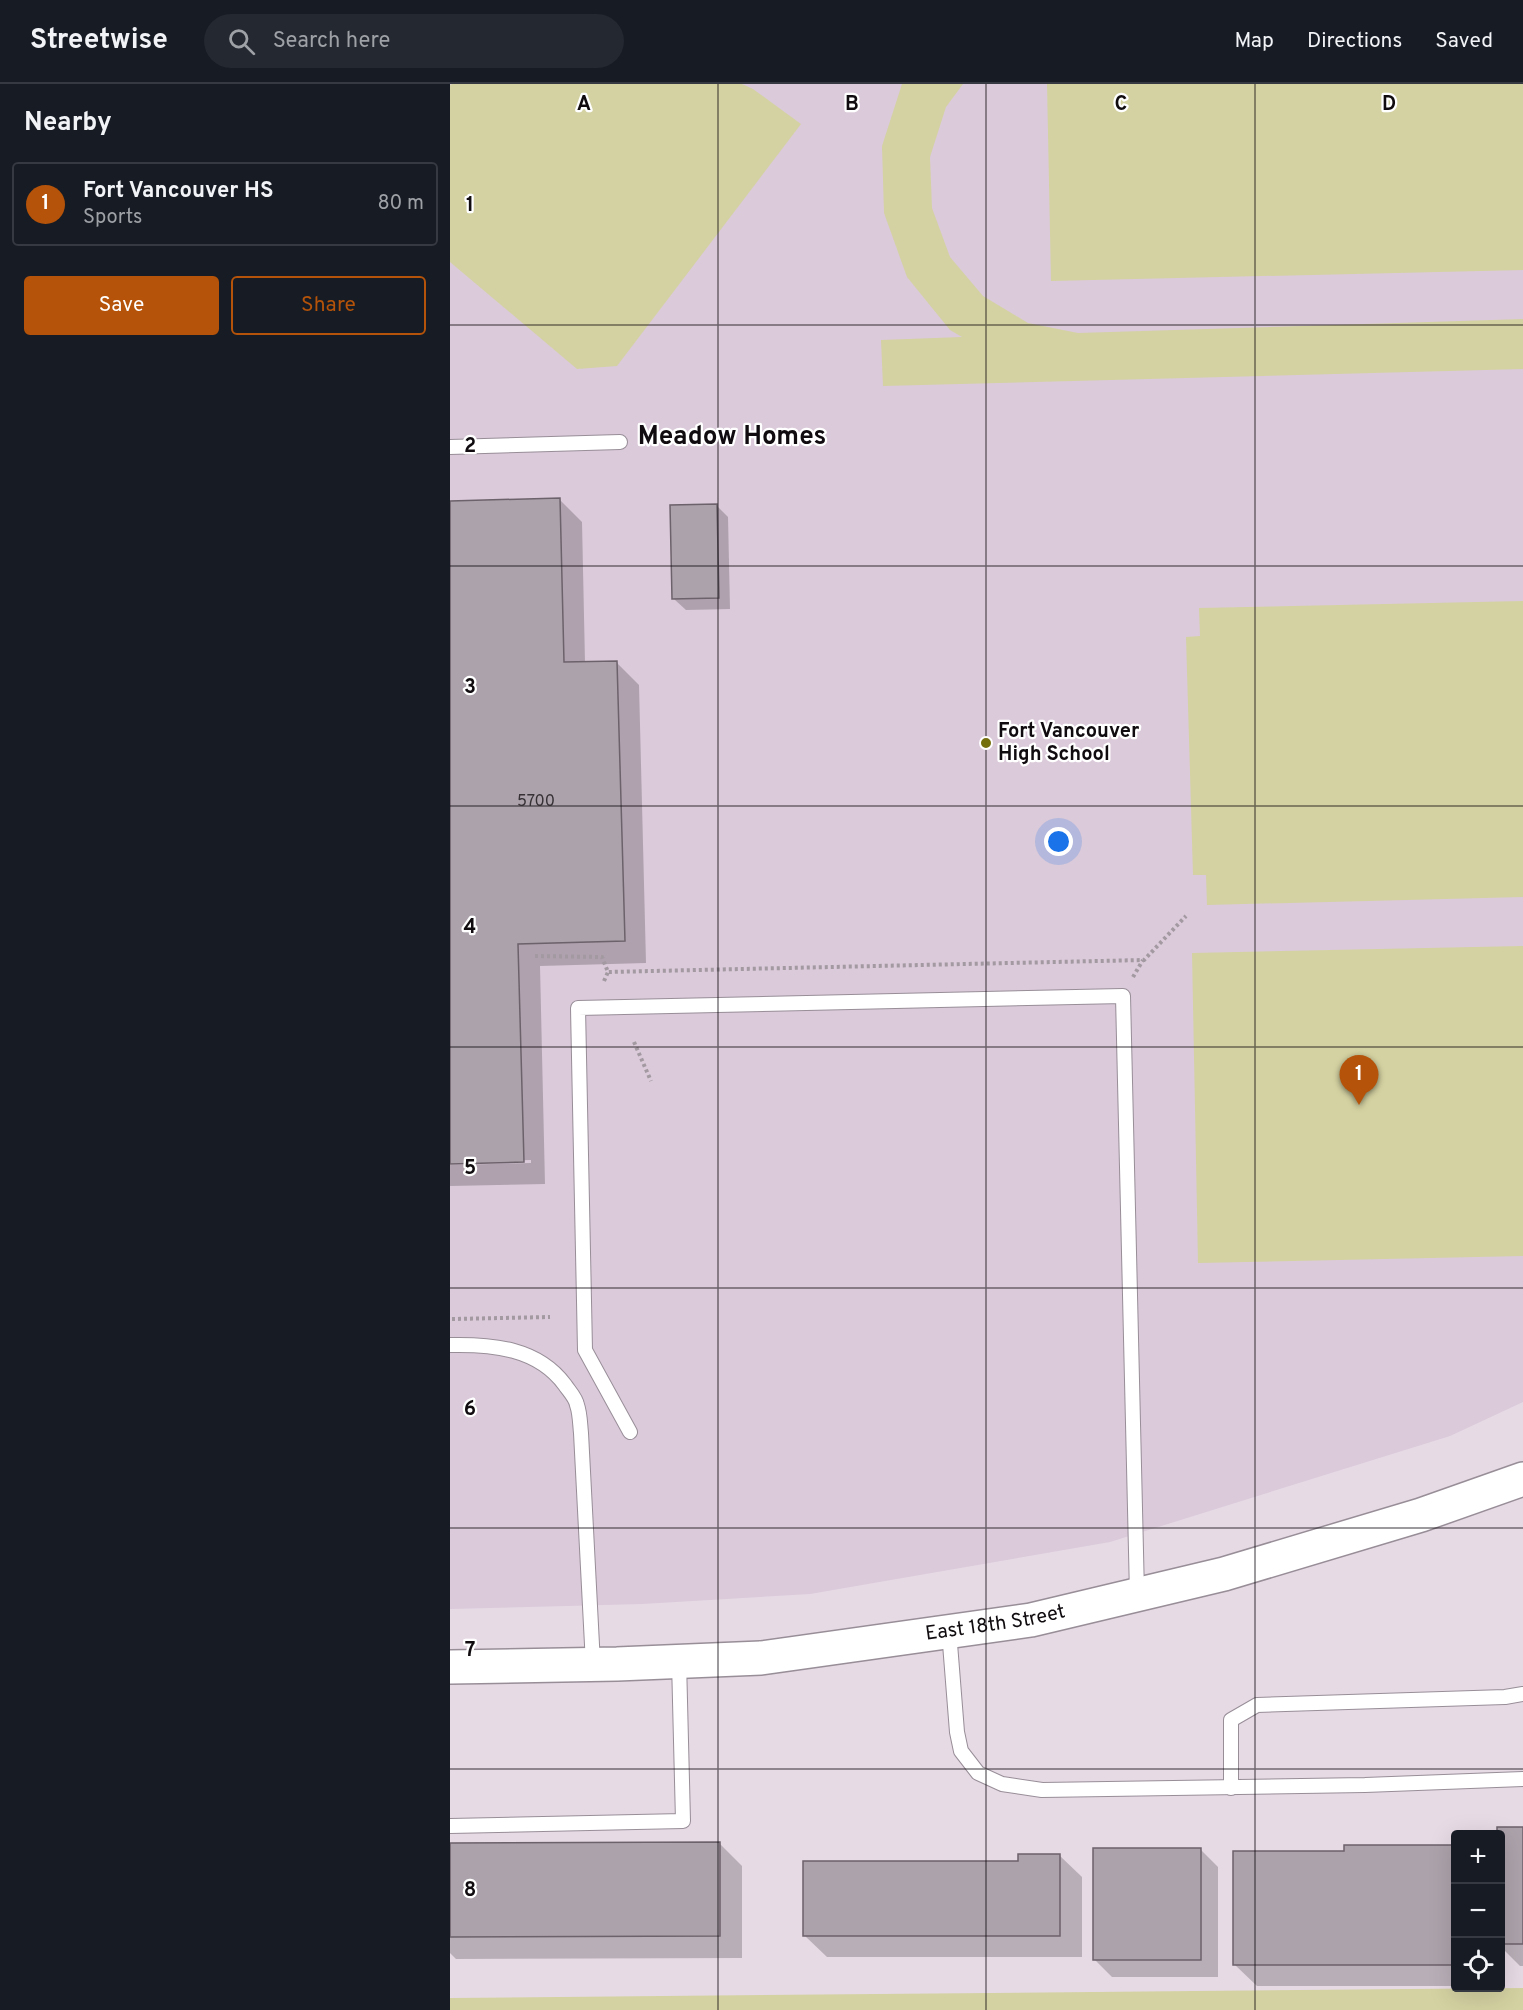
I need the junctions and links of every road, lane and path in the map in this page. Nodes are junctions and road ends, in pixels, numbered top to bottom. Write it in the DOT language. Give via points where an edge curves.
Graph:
graph roads {
  1 [pos="621,442"];
  2 [pos="450,447"];
  3 [pos="1186,916"];
  4 [pos="535,956"];
  5 [pos="608,972"];
  6 [pos="604,981"];
  7 [pos="634,1042"];
  8 [pos="651,1082"];
  9 [pos="550,1317"];
  10 [pos="450,1319"];
  11 [pos="450,1345"];
  12 [pos="630,1432"];
  13 [pos="1523,1479"];
  14 [pos="1137,1594"];
  15 [pos="949,1631"];
  16 [pos="679,1661"];
  17 [pos="593,1664"];
  18 [pos="450,1667"];
  19 [pos="1523,1694"];
  20 [pos="1523,1779"];
  21 [pos="1232,1788"];
  22 [pos="450,1826"];
  1 -- 2 [label="lane"];
  3 -- 5 [label="path" via="1144,960"];
  4 -- 5 [label="path" via="602,957"];
  5 -- 6 [label="path"];
  7 -- 8 [label="path"];
  9 -- 10 [label="path"];
  11 -- 17 [label="lane" via="507,1348 535,1359 560,1378 577,1403"];
  12 -- 14 [label="lane" via="585,1350 578,1008 1123,996"];
  13 -- 14 [label="street, East 18th Street" via="1400,1522 1224,1574"];
  14 -- 15 [label="street, East 18th Street" via="1031,1620"];
  15 -- 16 [label="street, East 18th Street" via="761,1658"];
  15 -- 21 [label="lane" via="957,1732 961,1750 978,1773 1002,1784 1042,1790"];
  16 -- 17 [label="street, East 18th Street"];
  16 -- 22 [label="lane" via="683,1821"];
  17 -- 18 [label="street, East 18th Street"];
  19 -- 21 [label="lane" via="1257,1705 1231,1720"];
  20 -- 21 [label="lane"];
}
